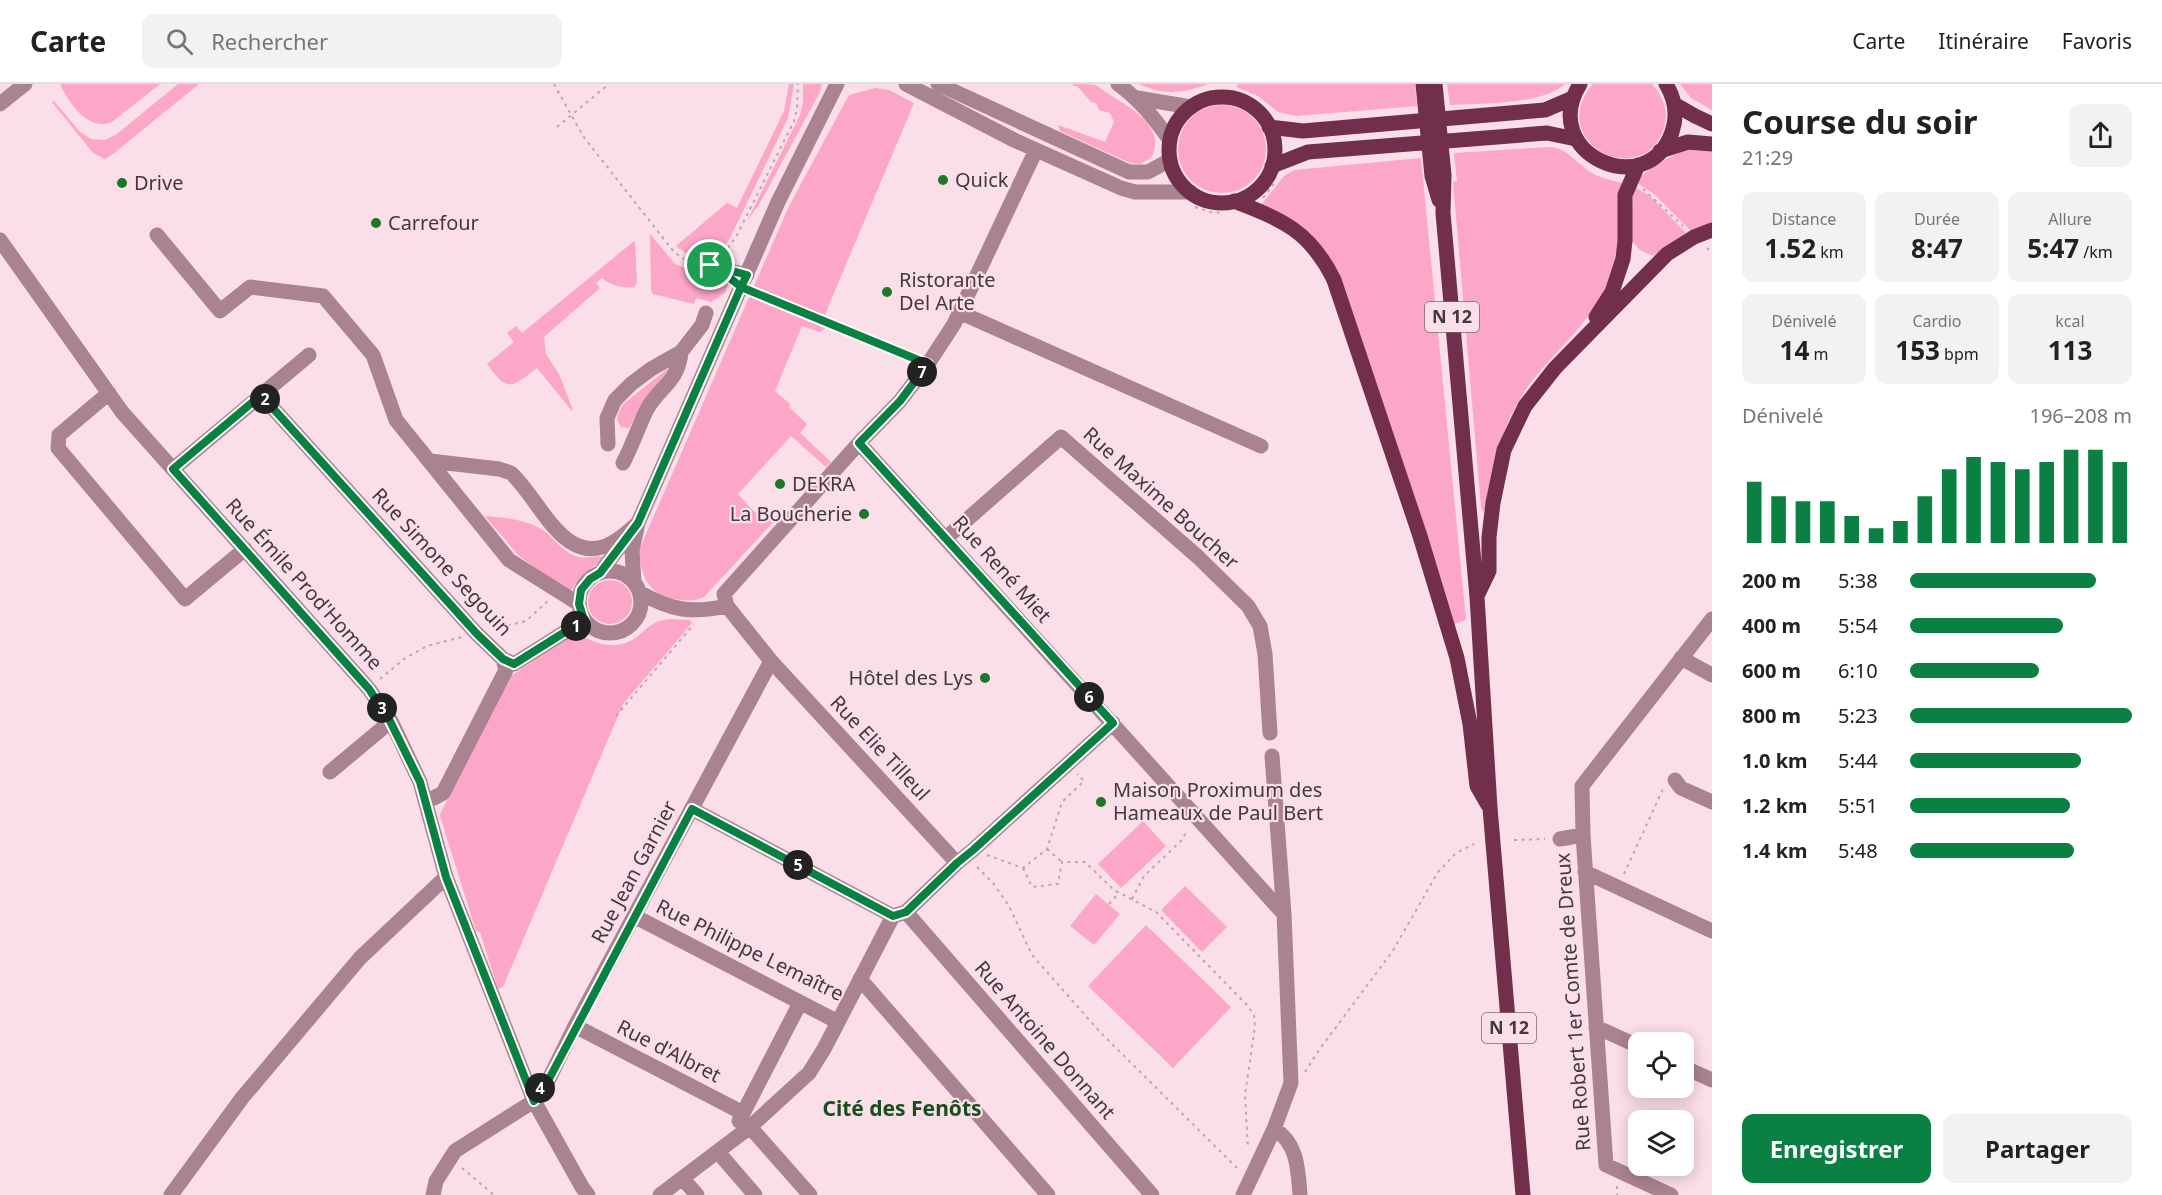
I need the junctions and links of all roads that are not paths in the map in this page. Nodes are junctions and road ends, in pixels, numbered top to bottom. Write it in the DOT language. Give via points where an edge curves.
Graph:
graph roads {
  1 [pos="25,84"];
  2 [pos="837,84"];
  3 [pos="906,84"];
  4 [pos="939,84"];
  5 [pos="1118,84"];
  6 [pos="1234,84"];
  7 [pos="1580,84"];
  8 [pos="1666,84"];
  9 [pos="1429,85"];
  10 [pos="1221,97"];
  11 [pos="1137,98"];
  12 [pos="1573,98"];
  13 [pos="0,104"];
  14 [pos="1674,104"];
  15 [pos="1191,107"];
  16 [pos="1712,124"];
  17 [pos="1269,127"];
  18 [pos="1576,139"];
  19 [pos="1170,140"];
  20 [pos="1712,144"];
  21 [pos="1036,150"];
  22 [pos="1660,151"];
  23 [pos="1170,160"];
  24 [pos="1638,165"];
  25 [pos="1275,172"];
  26 [pos="1191,199"];
  27 [pos="1232,207"];
  28 [pos="1712,230"];
  29 [pos="156,235"];
  30 [pos="0,240"];
  31 [pos="698,262"];
  32 [pos="744,281"];
  33 [pos="960,312"];
  34 [pos="706,313"];
  35 [pos="1572,351"];
  36 [pos="681,352"];
  37 [pos="309,355"];
  38 [pos="109,393"];
  39 [pos="261,395"];
  40 [pos="859,443"];
  41 [pos="608,444"];
  42 [pos="1261,446"];
  43 [pos="430,461"];
  44 [pos="623,463"];
  45 [pos="173,469"];
  46 [pos="638,523"];
  47 [pos="946,538"];
  48 [pos="245,549"];
  49 [pos="600,573"];
  50 [pos="636,587"];
  51 [pos="1477,597"];
  52 [pos="579,604"];
  53 [pos="727,606"];
  54 [pos="671,608"];
  55 [pos="1712,619"];
  56 [pos="584,620"];
  57 [pos="634,621"];
  58 [pos="1681,658"];
  59 [pos="503,659"];
  60 [pos="771,661"];
  61 [pos="1712,675"];
  62 [pos="390,721"];
  63 [pos="1113,723"];
  64 [pos="1270,733"];
  65 [pos="1272,756"];
  66 [pos="330,772"];
  67 [pos="1669,783"];
  68 [pos="426,802"];
  69 [pos="1712,802"];
  70 [pos="1490,808"];
  71 [pos="692,809"];
  72 [pos="1583,835"];
  73 [pos="1560,838"];
  74 [pos="965,857"];
  75 [pos="1585,872"];
  76 [pos="446,877"];
  77 [pos="900,914"];
  78 [pos="1284,914"];
  79 [pos="634,916"];
  80 [pos="1712,931"];
  81 [pos="860,979"];
  82 [pos="800,1003"];
  83 [pos="838,1022"];
  84 [pos="575,1026"];
  85 [pos="1596,1027"];
  86 [pos="1628,1041"];
  87 [pos="1694,1072"];
  88 [pos="1712,1080"];
  89 [pos="534,1101"];
  90 [pos="746,1120"];
  91 [pos="1274,1129"];
  92 [pos="722,1149"];
  93 [pos="683,1179"];
  94 [pos="1247,1188"];
  95 [pos="171,1195"];
  96 [pos="433,1195"];
  97 [pos="588,1195"];
  98 [pos="660,1195"];
  99 [pos="697,1195"];
  100 [pos="755,1195"];
  101 [pos="810,1195"];
  102 [pos="1048,1195"];
  103 [pos="1152,1195"];
  104 [pos="1300,1195"];
  105 [pos="1523,1195"];
  106 [pos="1671,1195"];
  1 -- 13 [label="street"];
  2 -- 32 [label="street"];
  3 -- 21 [label="street"];
  4 -- 23 [label="street" via="1129,172 1148,172"];
  5 -- 11 [label="street"];
  6 -- 10 [label="main road"];
  7 -- 12 [label="main road"];
  8 -- 14 [label="main road"];
  9 -- 51 [label="main road, N 12"];
  10 -- 15 [label="main road"];
  10 -- 17 [label="main road" via="1250,105"];
  11 -- 15 [label="street"];
  11 -- 19 [label="street"];
  12 -- 17 [label="main road" via="1549,109 1511,113 1303,131"];
  12 -- 18 [label="main road" via="1570,120"];
  14 -- 16 [label="main road"];
  14 -- 22 [label="main road" via="1673,130"];
  15 -- 19 [label="main road" via="1179,118"];
  17 -- 25 [label="main road"];
  18 -- 24 [label="main road" via="1591,156 1604,163"];
  18 -- 25 [label="main road" via="1547,133 1308,153"];
  19 -- 23 [label="main road"];
  20 -- 22 [label="main road" via="1688,142"];
  21 -- 26 [label="street" via="1126,190"];
  21 -- 33 [label="street"];
  22 -- 24 [label="main road"];
  23 -- 26 [label="main road"];
  24 -- 35 [label="main road" via="1625,195 1626,241 1618,277 1603,308"];
  25 -- 27 [label="main road"];
  26 -- 27 [label="main road"];
  27 -- 70 [label="main road" via="1255,209 1283,222 1318,251 1334,280 1451,636 1470,724 1477,786"];
  28 -- 35 [label="main road" via="1667,254"];
  29 -- 43 [label="street" via="220,311 250,287 323,296 373,355 396,420"];
  30 -- 38 [label="street, Rue Émile Prod'Homme"];
  31 -- 32 [label="street"];
  32 -- 46 [label="street"];
  33 -- 40 [label="street" via="900,401"];
  33 -- 42 [label="street"];
  34 -- 36 [label="street" via="702,325"];
  35 -- 51 [label="main road" via="1538,387 1507,443 1493,503 1490,571"];
  36 -- 41 [label="street" via="651,369 615,400 607,418"];
  36 -- 44 [label="street" via="674,376 647,410"];
  37 -- 39 [label="street"];
  38 -- 45 [label="street, Rue Émile Prod'Homme"];
  38 -- 48 [label="street" via="59,435 58,448 185,599"];
  39 -- 45 [label="street"];
  39 -- 59 [label="street, Rue Simone Segouin"];
  40 -- 47 [label="street, Rue René Miet"];
  40 -- 53 [label="street" via="724,594"];
  43 -- 46 [label="street" via="511,473 565,538 578,547 612,544"];
  43 -- 52 [label="street" via="509,560"];
  45 -- 48 [label="street, Rue Émile Prod'Homme"];
  46 -- 49 [label="street"];
  46 -- 50 [label="street" via="632,550"];
  47 -- 63 [label="street, Rue René Miet"];
  47 -- 64 [label="street, Rue Maxime Boucher" via="1061,437 1248,606 1260,626 1265,654"];
  48 -- 62 [label="street, Rue Émile Prod'Homme" via="369,689"];
  49 -- 50 [label="street" via="623,574"];
  49 -- 52 [label="street" via="585,584"];
  50 -- 54 [label="street"];
  50 -- 57 [label="street" via="641,603"];
  51 -- 70 [label="main road, N 12"];
  52 -- 56 [label="street"];
  53 -- 54 [label="street" via="706,611"];
  53 -- 60 [label="street, Rue Elie Tilleul"];
  54 -- 57 [label="street"];
  55 -- 58 [label="street, Rue Robert 1er Comte de Dreux"];
  56 -- 57 [label="street" via="596,630 611,633 626,629"];
  56 -- 59 [label="street" via="514,664"];
  58 -- 61 [label="street"];
  58 -- 72 [label="street, Rue Robert 1er Comte de Dreux" via="1582,786"];
  59 -- 68 [label="street, Rue Simone Segouin" via="506,670 443,793"];
  60 -- 71 [label="street, Rue Jean Garnier"];
  60 -- 74 [label="street, Rue Elie Tilleul"];
  62 -- 66 [label="street"];
  62 -- 68 [label="street, Rue Émile Prod'Homme"];
  63 -- 74 [label="street"];
  63 -- 78 [label="street, Rue René Miet"];
  65 -- 78 [label="street"];
  67 -- 69 [label="street"];
  68 -- 76 [label="street, Rue Émile Prod'Homme"];
  70 -- 105 [label="main road, N 12"];
  71 -- 77 [label="street"];
  71 -- 79 [label="street, Rue Jean Garnier"];
  72 -- 73 [label="street, Rue Robert 1er Comte de Dreux"];
  72 -- 75 [label="street, Rue Robert 1er Comte de Dreux"];
  74 -- 77 [label="street"];
  75 -- 80 [label="street"];
  75 -- 85 [label="street, Rue Robert 1er Comte de Dreux"];
  76 -- 89 [label="street, Rue Émile Prod'Homme"];
  76 -- 95 [label="street" via="360,958 242,1098"];
  77 -- 81 [label="street, Rue Philippe Lemaître"];
  77 -- 103 [label="street, Rue Antoine Donnant"];
  78 -- 91 [label="street" via="1291,1083"];
  79 -- 82 [label="street, Rue Philippe Lemaître"];
  79 -- 84 [label="street, Rue Jean Garnier"];
  81 -- 83 [label="street, Rue Philippe Lemaître"];
  81 -- 102 [label="street"];
  82 -- 83 [label="street, Rue Philippe Lemaître"];
  82 -- 90 [label="street"];
  83 -- 90 [label="street" via="809,1073"];
  84 -- 89 [label="street, Rue Jean Garnier"];
  84 -- 90 [label="street, Rue d'Albret"];
  85 -- 86 [label="street"];
  85 -- 106 [label="street, Rue Robert 1er Comte de Dreux" via="1606,1165"];
  87 -- 88 [label="street"];
  89 -- 96 [label="street" via="455,1151 436,1181"];
  89 -- 97 [label="street, Rue Émile Prod'Homme"];
  90 -- 92 [label="street"];
  90 -- 101 [label="street"];
  91 -- 94 [label="street"];
  91 -- 104 [label="street" via="1290,1143 1297,1159"];
  92 -- 93 [label="street"];
  92 -- 100 [label="street"];
  93 -- 98 [label="street"];
  93 -- 99 [label="street"];
}
